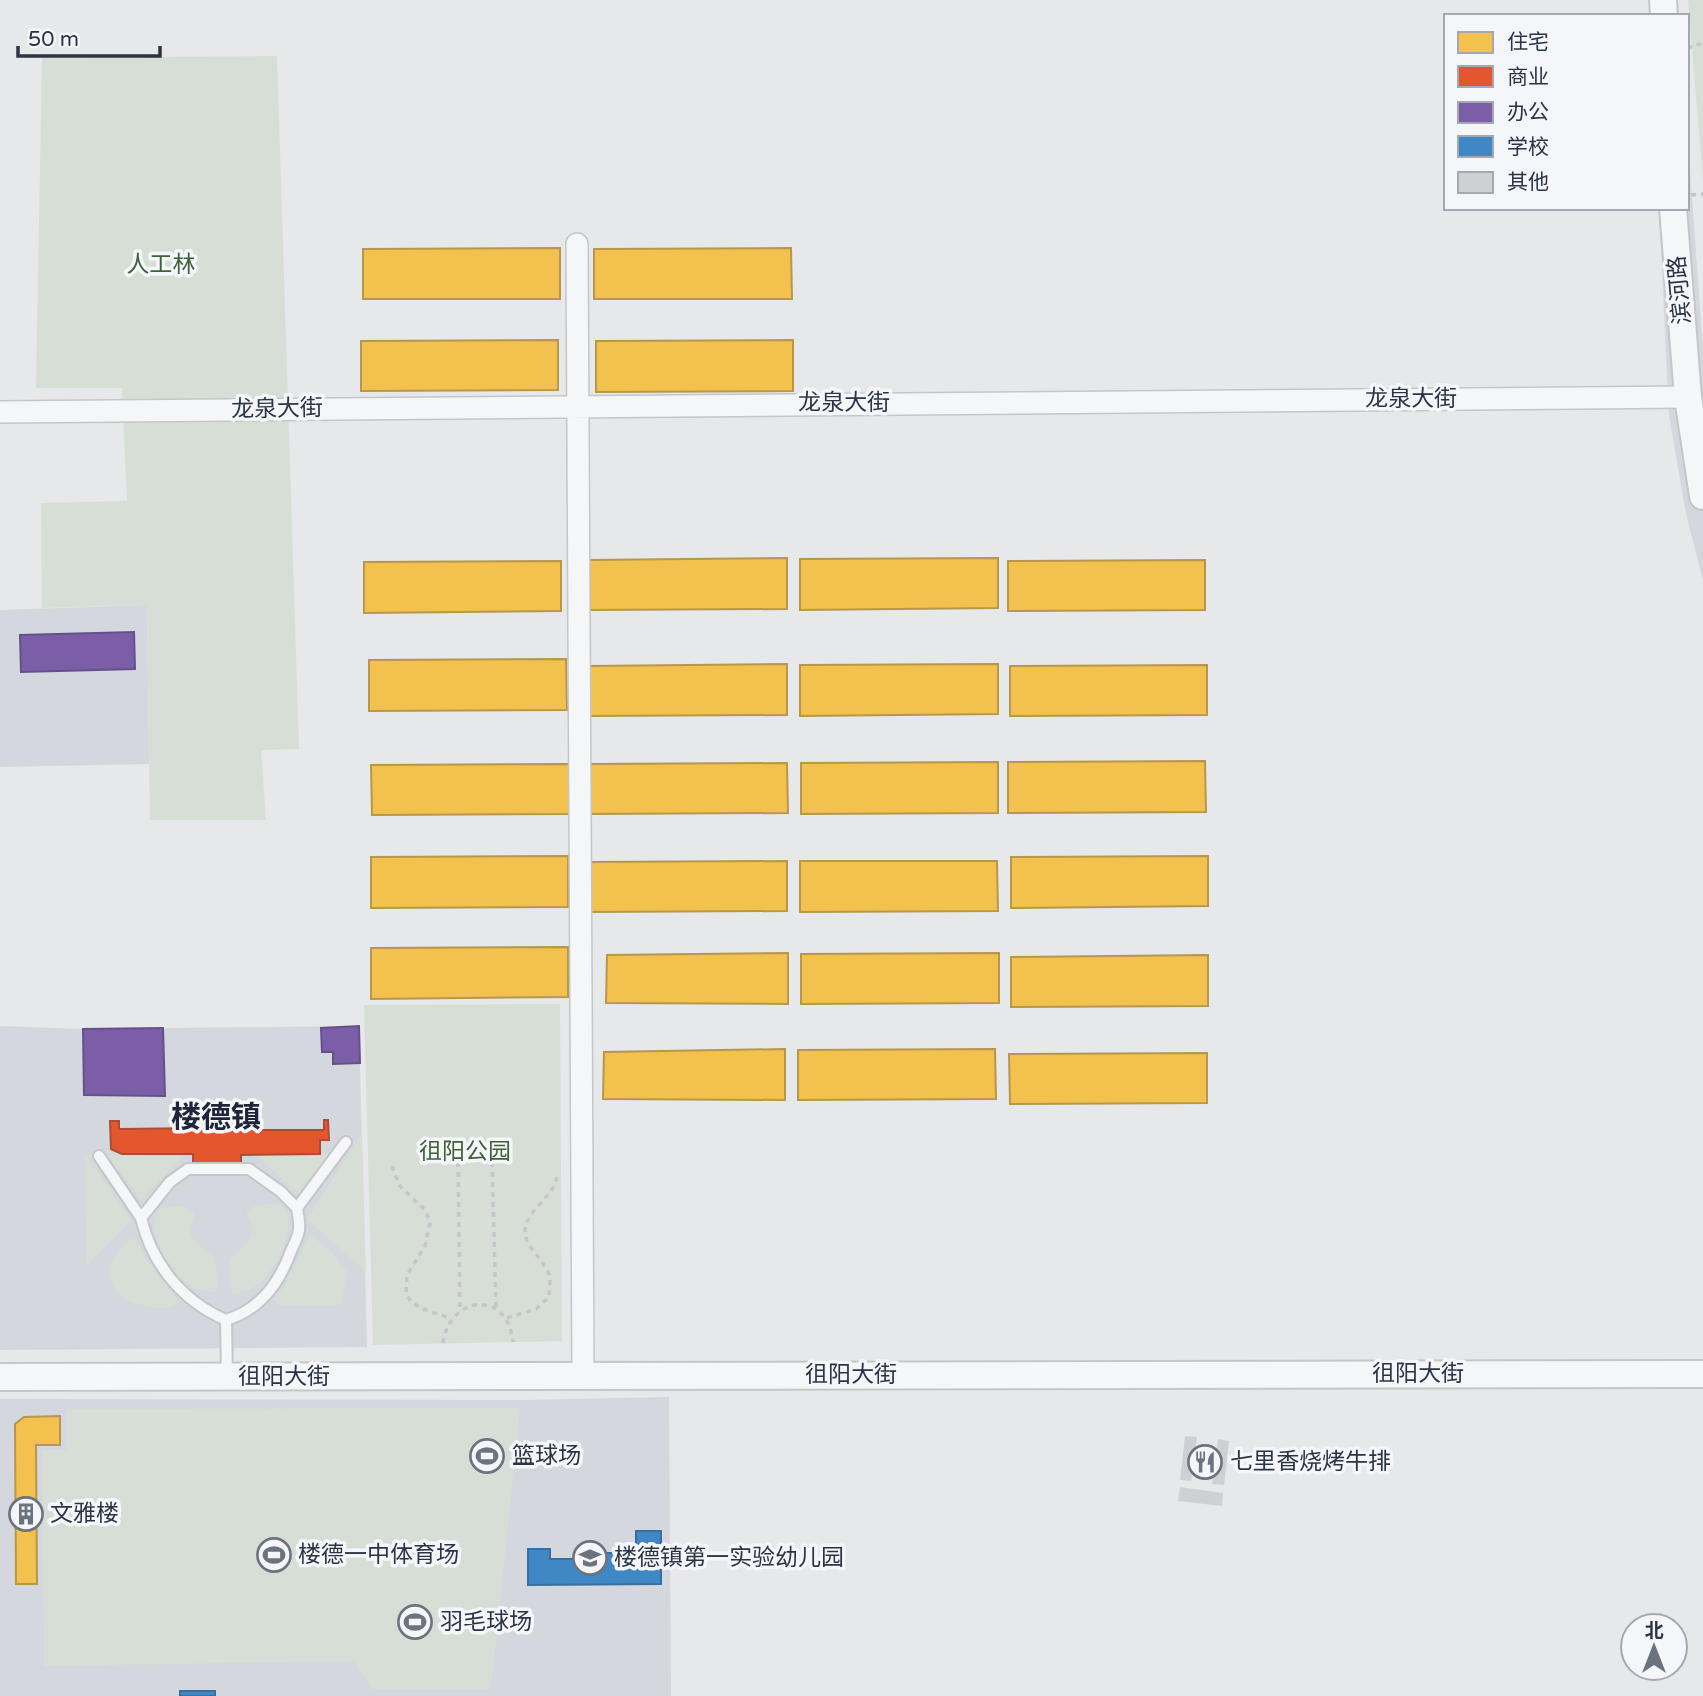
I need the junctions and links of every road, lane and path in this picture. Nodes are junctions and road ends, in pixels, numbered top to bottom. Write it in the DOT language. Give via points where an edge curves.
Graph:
graph roads {
  1 [pos="1674,210"];
  2 [pos="577,244"];
  3 [pos="1688,397"];
  4 [pos="577,405"];
  5 [pos="0,412"];
  6 [pos="1703,496"];
  7 [pos="346,1142"];
  8 [pos="99,1156"];
  9 [pos="492,1161"];
  10 [pos="458,1162"];
  11 [pos="392,1166"];
  12 [pos="557,1173"];
  13 [pos="297,1208"];
  14 [pos="141,1217"];
  15 [pos="496,1308"];
  16 [pos="460,1309"];
  17 [pos="450,1318"];
  18 [pos="507,1318"];
  19 [pos="226,1320"];
  20 [pos="513,1342"];
  21 [pos="443,1343"];
  22 [pos="1703,1374"];
  23 [pos="583,1376"];
  24 [pos="0,1377"];
  25 [pos="226,1378"];
  1 -- 3 [label="street, 滨河路"];
  2 -- 4 [label="street"];
  3 -- 4 [label="street, 龙泉大街"];
  3 -- 6 [label="street, 滨河路"];
  4 -- 5 [label="street, 龙泉大街"];
  4 -- 23 [label="street"];
  7 -- 13 [label="lane"];
  8 -- 14 [label="lane"];
  9 -- 15 [label="path"];
  10 -- 16 [label="path"];
  11 -- 17 [label="path" via="399,1185 425,1210 430,1222 425,1246 407,1275 406,1293 423,1309"];
  12 -- 18 [label="path" via="548,1197 525,1228 527,1242 550,1277 549,1297 536,1309"];
  13 -- 14 [label="lane" via="249,1169 188,1169 170,1182"];
  13 -- 19 [label="lane" via="299,1229 275,1284 243,1315"];
  14 -- 19 [label="lane" via="161,1266 184,1295"];
  15 -- 16 [label="path"];
  15 -- 18 [label="path"];
  16 -- 17 [label="path"];
  17 -- 21 [label="path"];
  18 -- 20 [label="path"];
  19 -- 25 [label="lane"];
  22 -- 23 [label="street, 徂阳大街"];
  23 -- 25 [label="street, 徂阳大街"];
  24 -- 25 [label="street, 徂阳大街"];
}
